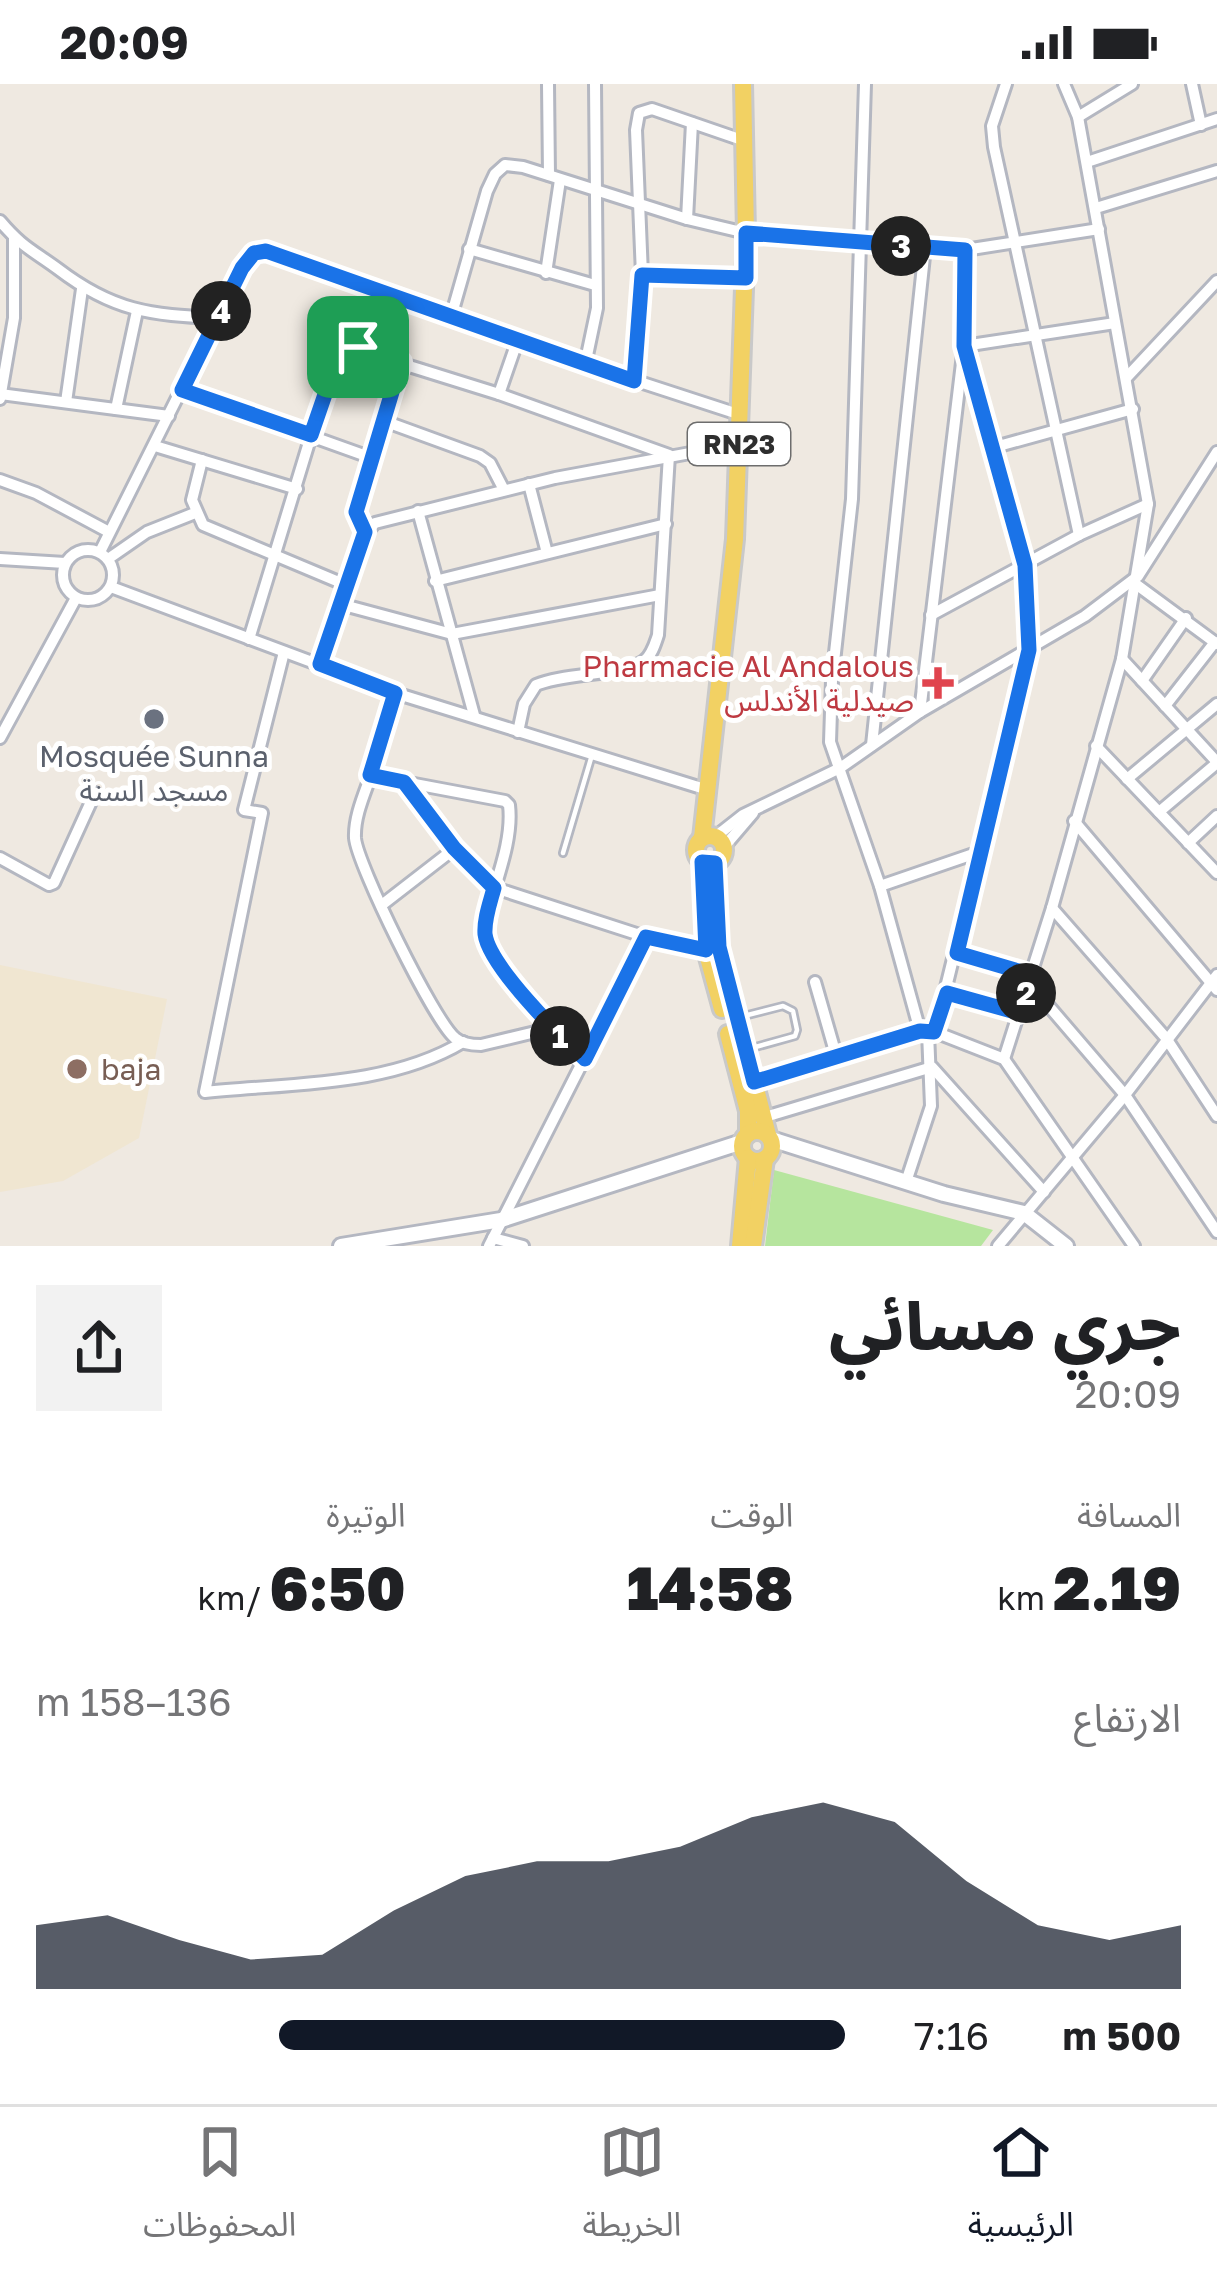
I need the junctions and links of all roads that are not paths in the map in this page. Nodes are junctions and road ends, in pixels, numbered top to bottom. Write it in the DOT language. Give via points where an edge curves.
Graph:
graph roads {
  1 [pos="548,84"];
  2 [pos="595,84"];
  3 [pos="743,84"];
  4 [pos="865,84"];
  5 [pos="1006,84"];
  6 [pos="1064,84"];
  7 [pos="1132,84"];
  8 [pos="1192,84"];
  9 [pos="1078,117"];
  10 [pos="1217,119"];
  11 [pos="692,123"];
  12 [pos="1201,124"];
  13 [pos="745,140"];
  14 [pos="1087,161"];
  15 [pos="1217,171"];
  16 [pos="555,178"];
  17 [pos="596,192"];
  18 [pos="640,203"];
  19 [pos="1096,208"];
  20 [pos="687,219"];
  21 [pos="0,220"];
  22 [pos="1099,229"];
  23 [pos="746,233"];
  24 [pos="14,237"];
  25 [pos="1018,242"];
  26 [pos="863,243"];
  27 [pos="925,247"];
  28 [pos="469,249"];
  29 [pos="965,250"];
  30 [pos="546,273"];
  31 [pos="642,275"];
  32 [pos="746,278"];
  33 [pos="1217,281"];
  34 [pos="596,285"];
  35 [pos="82,289"];
  36 [pos="136,311"];
  37 [pos="451,317"];
  38 [pos="218,318"];
  39 [pos="1115,322"];
  40 [pos="1037,333"];
  41 [pos="518,342"];
  42 [pos="964,346"];
  43 [pos="401,362"];
  44 [pos="586,365"];
  45 [pos="1126,377"];
  46 [pos="634,381"];
  47 [pos="182,390"];
  48 [pos="499,394"];
  49 [pos="0,396"];
  50 [pos="66,402"];
  51 [pos="116,409"];
  52 [pos="1133,409"];
  53 [pos="741,415"];
  54 [pos="169,416"];
  55 [pos="384,421"];
  56 [pos="1055,432"];
  57 [pos="311,435"];
  58 [pos="739,444"];
  59 [pos="155,446"];
  60 [pos="995,447"];
  61 [pos="1217,452"];
  62 [pos="669,455"];
  63 [pos="372,458"];
  64 [pos="202,460"];
  65 [pos="0,480"];
  66 [pos="529,484"];
  67 [pos="297,489"];
  68 [pos="504,490"];
  69 [pos="1148,504"];
  70 [pos="418,511"];
  71 [pos="195,513"];
  72 [pos="666,524"];
  73 [pos="109,532"];
  74 [pos="365,532"];
  75 [pos="1079,535"];
  76 [pos="547,554"];
  77 [pos="104,555"];
  78 [pos="0,559"];
  79 [pos="276,559"];
  80 [pos="65,563"];
  81 [pos="1025,565"];
  82 [pos="435,581"];
  83 [pos="1137,581"];
  84 [pos="346,585"];
  85 [pos="111,587"];
  86 [pos="660,595"];
  87 [pos="76,598"];
  88 [pos="340,604"];
  89 [pos="931,616"];
  90 [pos="1186,618"];
  91 [pos="452,634"];
  92 [pos="249,639"];
  93 [pos="1216,643"];
  94 [pos="1029,650"];
  95 [pos="284,652"];
  96 [pos="1122,659"];
  97 [pos="320,664"];
  98 [pos="1142,681"];
  99 [pos="395,693"];
  100 [pos="1217,704"];
  101 [pos="1166,706"];
  102 [pos="920,712"];
  103 [pos="474,715"];
  104 [pos="1188,730"];
  105 [pos="518,732"];
  106 [pos="1,735"];
  107 [pos="872,745"];
  108 [pos="1096,746"];
  109 [pos="592,755"];
  110 [pos="1217,762"];
  111 [pos="840,768"];
  112 [pos="370,775"];
  113 [pos="1127,779"];
  114 [pos="404,782"];
  115 [pos="95,793"];
  116 [pos="708,797"];
  117 [pos="1159,812"];
  118 [pos="1217,816"];
  119 [pos="1074,821"];
  120 [pos="1188,843"];
  121 [pos="712,847"];
  122 [pos="454,848"];
  123 [pos="982,851"];
  124 [pos="563,853"];
  125 [pos="0,858"];
  126 [pos="1217,873"];
  127 [pos="880,886"];
  128 [pos="494,888"];
  129 [pos="383,904"];
  130 [pos="1052,908"];
  131 [pos="646,937"];
  132 [pos="706,950"];
  133 [pos="957,953"];
  134 [pos="1031,979"];
  135 [pos="815,982"];
  136 [pos="1215,982"];
  137 [pos="947,993"];
  138 [pos="1019,1013"];
  139 [pos="735,1018"];
  140 [pos="552,1028"];
  141 [pos="928,1032"];
  142 [pos="1166,1038"];
  143 [pos="463,1042"];
  144 [pos="745,1050"];
  145 [pos="836,1055"];
  146 [pos="585,1059"];
  147 [pos="1004,1059"];
  148 [pos="932,1067"];
  149 [pos="754,1082"];
  150 [pos="1125,1095"];
  151 [pos="1217,1117"];
  152 [pos="758,1143"];
  153 [pos="1072,1158"];
  154 [pos="906,1182"];
  155 [pos="1044,1192"];
  156 [pos="1024,1213"];
  157 [pos="501,1220"];
  158 [pos="1217,1231"];
  159 [pos="491,1242"];
  160 [pos="340,1246"];
  161 [pos="523,1246"];
  162 [pos="740,1246"];
  163 [pos="753,1246"];
  164 [pos="998,1246"];
  165 [pos="1066,1246"];
  166 [pos="1134,1246"];
  167 [pos="1205,1246"];
  1 -- 16 [label="street"];
  2 -- 17 [label="street"];
  3 -- 13 [label="main road, RN23"];
  4 -- 26 [label="street"];
  5 -- 25 [label="street" via="992,126"];
  6 -- 9 [label="street"];
  7 -- 9 [label="street"];
  8 -- 12 [label="street"];
  9 -- 14 [label="street"];
  10 -- 12 [label="street"];
  11 -- 13 [label="street"];
  11 -- 18 [label="street" via="652,109 639,113"];
  11 -- 20 [label="street"];
  12 -- 14 [label="street"];
  13 -- 23 [label="main road, RN23"];
  14 -- 19 [label="street"];
  15 -- 19 [label="street"];
  16 -- 17 [label="street"];
  16 -- 28 [label="street" via="501,168"];
  16 -- 30 [label="street"];
  17 -- 18 [label="street"];
  17 -- 34 [label="street"];
  18 -- 20 [label="street"];
  18 -- 31 [label="street"];
  19 -- 22 [label="street"];
  20 -- 23 [label="street"];
  21 -- 24 [label="street"];
  22 -- 25 [label="street"];
  22 -- 39 [label="street"];
  23 -- 26 [label="street"];
  23 -- 32 [label="main road, RN23"];
  24 -- 35 [label="street"];
  24 -- 49 [label="street" via="14,318"];
  25 -- 29 [label="street"];
  25 -- 40 [label="street"];
  26 -- 27 [label="street"];
  26 -- 111 [label="street" via="852,499 830,715"];
  27 -- 29 [label="street"];
  27 -- 107 [label="street"];
  28 -- 30 [label="street"];
  28 -- 37 [label="street"];
  29 -- 42 [label="street"];
  30 -- 34 [label="street"];
  31 -- 32 [label="street"];
  31 -- 46 [label="street"];
  32 -- 53 [label="main road, RN23"];
  33 -- 45 [label="street"];
  34 -- 44 [label="street"];
  35 -- 36 [label="street"];
  35 -- 50 [label="street"];
  36 -- 38 [label="street"];
  36 -- 51 [label="street"];
  37 -- 38 [label="street" via="266,251 242,268"];
  37 -- 41 [label="street"];
  38 -- 47 [label="street"];
  39 -- 40 [label="street"];
  39 -- 45 [label="street"];
  40 -- 42 [label="street"];
  40 -- 56 [label="street"];
  41 -- 44 [label="street"];
  41 -- 48 [label="street"];
  42 -- 60 [label="street"];
  42 -- 89 [label="street"];
  43 -- 48 [label="street"];
  43 -- 55 [label="street"];
  43 -- 57 [label="street" via="341,348"];
  44 -- 46 [label="street"];
  45 -- 52 [label="street"];
  46 -- 53 [label="street"];
  47 -- 54 [label="street"];
  47 -- 57 [label="street"];
  48 -- 62 [label="street"];
  49 -- 50 [label="street"];
  50 -- 51 [label="street"];
  51 -- 54 [label="street"];
  52 -- 56 [label="street"];
  52 -- 69 [label="street"];
  53 -- 58 [label="main road, RN23"];
  54 -- 59 [label="street"];
  55 -- 63 [label="street"];
  55 -- 68 [label="street" via="480,456"];
  56 -- 60 [label="street"];
  56 -- 75 [label="street"];
  57 -- 63 [label="street"];
  57 -- 67 [label="street"];
  58 -- 62 [label="street"];
  58 -- 116 [label="main road, RN23"];
  59 -- 64 [label="street"];
  59 -- 73 [label="street"];
  60 -- 81 [label="street"];
  61 -- 83 [label="street"];
  62 -- 66 [label="street"];
  62 -- 72 [label="street"];
  63 -- 74 [label="street" via="356,512"];
  64 -- 67 [label="street"];
  64 -- 71 [label="street"];
  65 -- 73 [label="street"];
  66 -- 68 [label="street"];
  66 -- 76 [label="street"];
  67 -- 79 [label="street"];
  68 -- 70 [label="street"];
  69 -- 75 [label="street"];
  69 -- 83 [label="street"];
  70 -- 74 [label="street"];
  70 -- 82 [label="street"];
  71 -- 77 [label="street"];
  71 -- 79 [label="street" via="215,533"];
  72 -- 76 [label="street"];
  72 -- 86 [label="street"];
  73 -- 77 [label="street"];
  74 -- 84 [label="street"];
  75 -- 81 [label="street"];
  76 -- 82 [label="street"];
  77 -- 80 [label="street" via="80,551"];
  77 -- 85 [label="street" via="113,568"];
  78 -- 80 [label="street"];
  79 -- 84 [label="street"];
  79 -- 92 [label="street"];
  80 -- 87 [label="street" via="64,583"];
  81 -- 89 [label="street"];
  81 -- 94 [label="street"];
  82 -- 91 [label="street"];
  83 -- 90 [label="street"];
  83 -- 94 [label="street"];
  83 -- 96 [label="street"];
  84 -- 88 [label="street"];
  85 -- 87 [label="street" via="96,600"];
  85 -- 92 [label="street"];
  86 -- 91 [label="street"];
  86 -- 105 [label="street" via="658,635 643,663 536,685"];
  87 -- 106 [label="street"];
  88 -- 91 [label="street"];
  88 -- 97 [label="street"];
  89 -- 102 [label="street"];
  90 -- 93 [label="street"];
  90 -- 98 [label="street"];
  91 -- 103 [label="street"];
  92 -- 95 [label="street"];
  93 -- 101 [label="street"];
  94 -- 102 [label="street"];
  94 -- 123 [label="street"];
  95 -- 97 [label="street"];
  95 -- 143 [label="street" via="244,810 262,813 205,1091 388,1072"];
  96 -- 98 [label="street"];
  96 -- 108 [label="street"];
  97 -- 99 [label="street"];
  98 -- 101 [label="street"];
  99 -- 103 [label="street"];
  99 -- 112 [label="street"];
  100 -- 104 [label="street"];
  101 -- 104 [label="street"];
  102 -- 107 [label="street"];
  103 -- 105 [label="street"];
  104 -- 110 [label="street"];
  104 -- 113 [label="street"];
  105 -- 109 [label="street"];
  107 -- 111 [label="street"];
  108 -- 113 [label="street"];
  108 -- 119 [label="street"];
  109 -- 116 [label="street"];
  109 -- 124 [label="lane"];
  110 -- 117 [label="street"];
  111 -- 121 [label="street" via="754,812"];
  111 -- 127 [label="street"];
  112 -- 114 [label="street"];
  112 -- 129 [label="street" via="355,843"];
  113 -- 117 [label="street"];
  114 -- 122 [label="street"];
  114 -- 128 [label="street" via="506,801 510,823"];
  115 -- 125 [label="street" via="55,884"];
  116 -- 121 [label="main road, RN23"];
  117 -- 120 [label="street"];
  118 -- 120 [label="street"];
  119 -- 130 [label="street"];
  119 -- 136 [label="street"];
  120 -- 126 [label="street"];
  121 -- 132 [label="main road, RN23"];
  121 -- 139 [label="main road, RN23" via="717,935"];
  122 -- 128 [label="street"];
  122 -- 129 [label="street"];
  123 -- 127 [label="street"];
  123 -- 133 [label="street"];
  127 -- 141 [label="street"];
  128 -- 131 [label="street"];
  128 -- 140 [label="street" via="489,948"];
  129 -- 143 [label="street" via="420,983"];
  130 -- 134 [label="street"];
  130 -- 142 [label="street"];
  131 -- 132 [label="street"];
  131 -- 146 [label="street"];
  132 -- 152 [label="main road, RN23"];
  133 -- 134 [label="street"];
  133 -- 137 [label="street"];
  134 -- 138 [label="street"];
  134 -- 150 [label="street"];
  135 -- 145 [label="street"];
  136 -- 142 [label="street"];
  137 -- 138 [label="street"];
  137 -- 141 [label="street"];
  138 -- 147 [label="street"];
  139 -- 144 [label="main road, RN23"];
  139 -- 144 [label="lane" via="793,1010 795,1036"];
  140 -- 143 [label="street"];
  140 -- 146 [label="street"];
  141 -- 145 [label="street"];
  141 -- 147 [label="street"];
  141 -- 148 [label="street"];
  142 -- 150 [label="street"];
  142 -- 151 [label="street"];
  144 -- 149 [label="main road, RN23"];
  145 -- 149 [label="street"];
  146 -- 157 [label="street"];
  147 -- 153 [label="street"];
  148 -- 152 [label="street"];
  148 -- 154 [label="street" via="927,1125"];
  148 -- 155 [label="street"];
  149 -- 152 [label="main road, RN23"];
  150 -- 153 [label="street"];
  150 -- 158 [label="street"];
  152 -- 154 [label="street"];
  152 -- 157 [label="street"];
  152 -- 162 [label="main road, RN23"];
  152 -- 163 [label="main road, RN23"];
  153 -- 155 [label="street"];
  153 -- 166 [label="street"];
  154 -- 156 [label="street"];
  155 -- 156 [label="street"];
  156 -- 164 [label="street"];
  156 -- 165 [label="street"];
  157 -- 159 [label="street"];
  157 -- 160 [label="street"];
  158 -- 167 [label="street"];
  159 -- 161 [label="street"];
}
